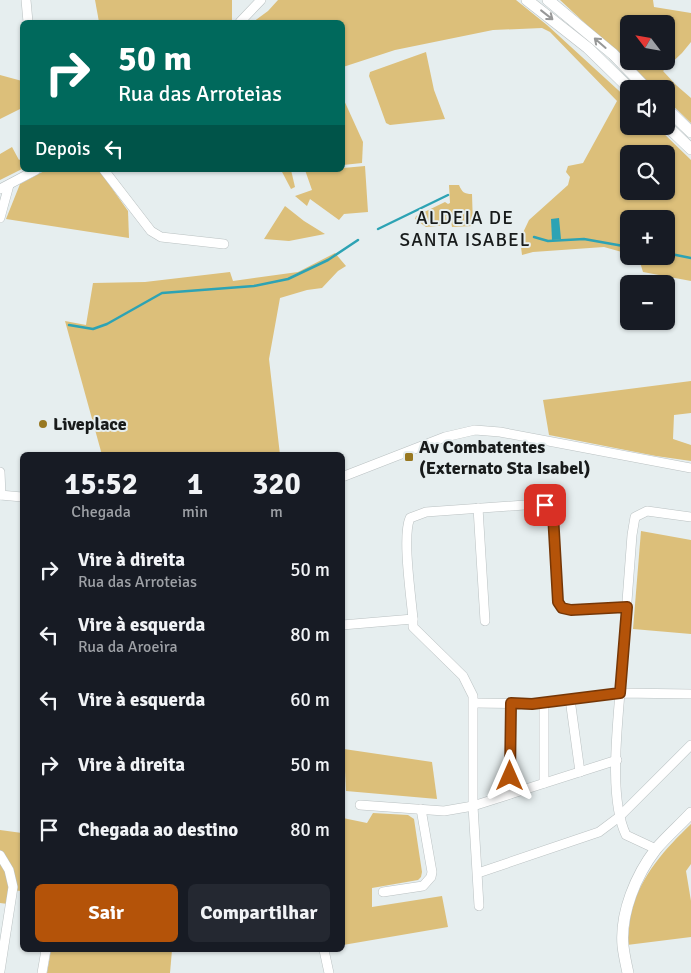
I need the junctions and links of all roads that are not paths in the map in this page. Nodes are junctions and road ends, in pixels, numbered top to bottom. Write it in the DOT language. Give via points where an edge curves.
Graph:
graph roads {
  1 [pos="26,0"];
  2 [pos="261,0"];
  3 [pos="527,0"];
  4 [pos="548,0"];
  5 [pos="28,20"];
  6 [pos="242,20"];
  7 [pos="621,80"];
  8 [pos="638,80"];
  9 [pos="675,117"];
  10 [pos="691,132"];
  11 [pos="675,133"];
  12 [pos="691,149"];
  13 [pos="32,172"];
  14 [pos="106,172"];
  15 [pos="9,185"];
  16 [pos="0,189"];
  17 [pos="0,218"];
  18 [pos="224,244"];
  19 [pos="691,468"];
  20 [pos="0,472"];
  21 [pos="345,476"];
  22 [pos="0,495"];
  23 [pos="20,497"];
  24 [pos="478,508"];
  25 [pos="691,517"];
  26 [pos="627,607"];
  27 [pos="413,619"];
  28 [pos="485,620"];
  29 [pos="345,625"];
  30 [pos="620,693"];
  31 [pos="691,694"];
  32 [pos="570,699"];
  33 [pos="474,703"];
  34 [pos="511,703"];
  35 [pos="544,703"];
  36 [pos="691,745"];
  37 [pos="617,760"];
  38 [pos="580,772"];
  39 [pos="544,783"];
  40 [pos="510,794"];
  41 [pos="360,805"];
  42 [pos="473,806"];
  43 [pos="421,810"];
  44 [pos="691,813"];
  45 [pos="619,817"];
  46 [pos="656,849"];
  47 [pos="0,855"];
  48 [pos="478,874"];
  49 [pos="13,887"];
  50 [pos="20,889"];
  51 [pos="383,892"];
  52 [pos="479,906"];
  53 [pos="46,952"];
  54 [pos="324,952"];
  55 [pos="0,971"];
  56 [pos="42,973"];
  57 [pos="329,973"];
  58 [pos="628,973"];
  1 -- 5 [label="street"];
  2 -- 6 [label="street"];
  3 -- 7 [label="main road, one-way" via="588,48"];
  8 -- 4 [label="main road, one-way" via="613,54"];
  9 -- 10 [label="main road"];
  11 -- 12 [label="main road"];
  13 -- 15 [label="street"];
  14 -- 18 [label="street" via="155,235"];
  15 -- 16 [label="street"];
  15 -- 17 [label="street"];
  19 -- 21 [label="street" via="476,430 445,437"];
  20 -- 22 [label="street"];
  22 -- 23 [label="street"];
  24 -- 26 [label="street" via="538,504 550,508 558,602 562,608"];
  24 -- 27 [label="street" via="426,512 410,518 407,540"];
  24 -- 28 [label="street"];
  25 -- 26 [label="street" via="647,511 635,517"];
  26 -- 30 [label="street"];
  27 -- 29 [label="street"];
  27 -- 33 [label="street" via="413,626 462,676"];
  30 -- 31 [label="street"];
  30 -- 32 [label="street"];
  30 -- 37 [label="street"];
  32 -- 35 [label="street"];
  32 -- 38 [label="street"];
  33 -- 34 [label="street"];
  33 -- 42 [label="street"];
  34 -- 35 [label="street"];
  34 -- 40 [label="street"];
  35 -- 39 [label="street"];
  36 -- 45 [label="street"];
  37 -- 38 [label="street"];
  37 -- 45 [label="street"];
  38 -- 39 [label="street"];
  39 -- 40 [label="street"];
  40 -- 42 [label="street"];
  41 -- 43 [label="street"];
  42 -- 43 [label="street" via="444,811"];
  42 -- 48 [label="street"];
  43 -- 51 [label="street" via="431,877 423,886"];
  44 -- 46 [label="main road"];
  45 -- 46 [label="street" via="626,835"];
  45 -- 48 [label="street" via="598,832"];
  46 -- 58 [label="main road" via="632,892 626,912 623,946"];
  47 -- 49 [label="street" via="9,870"];
  48 -- 52 [label="street"];
  49 -- 50 [label="street"];
  49 -- 55 [label="street"];
  53 -- 56 [label="street"];
  54 -- 57 [label="street"];
}
